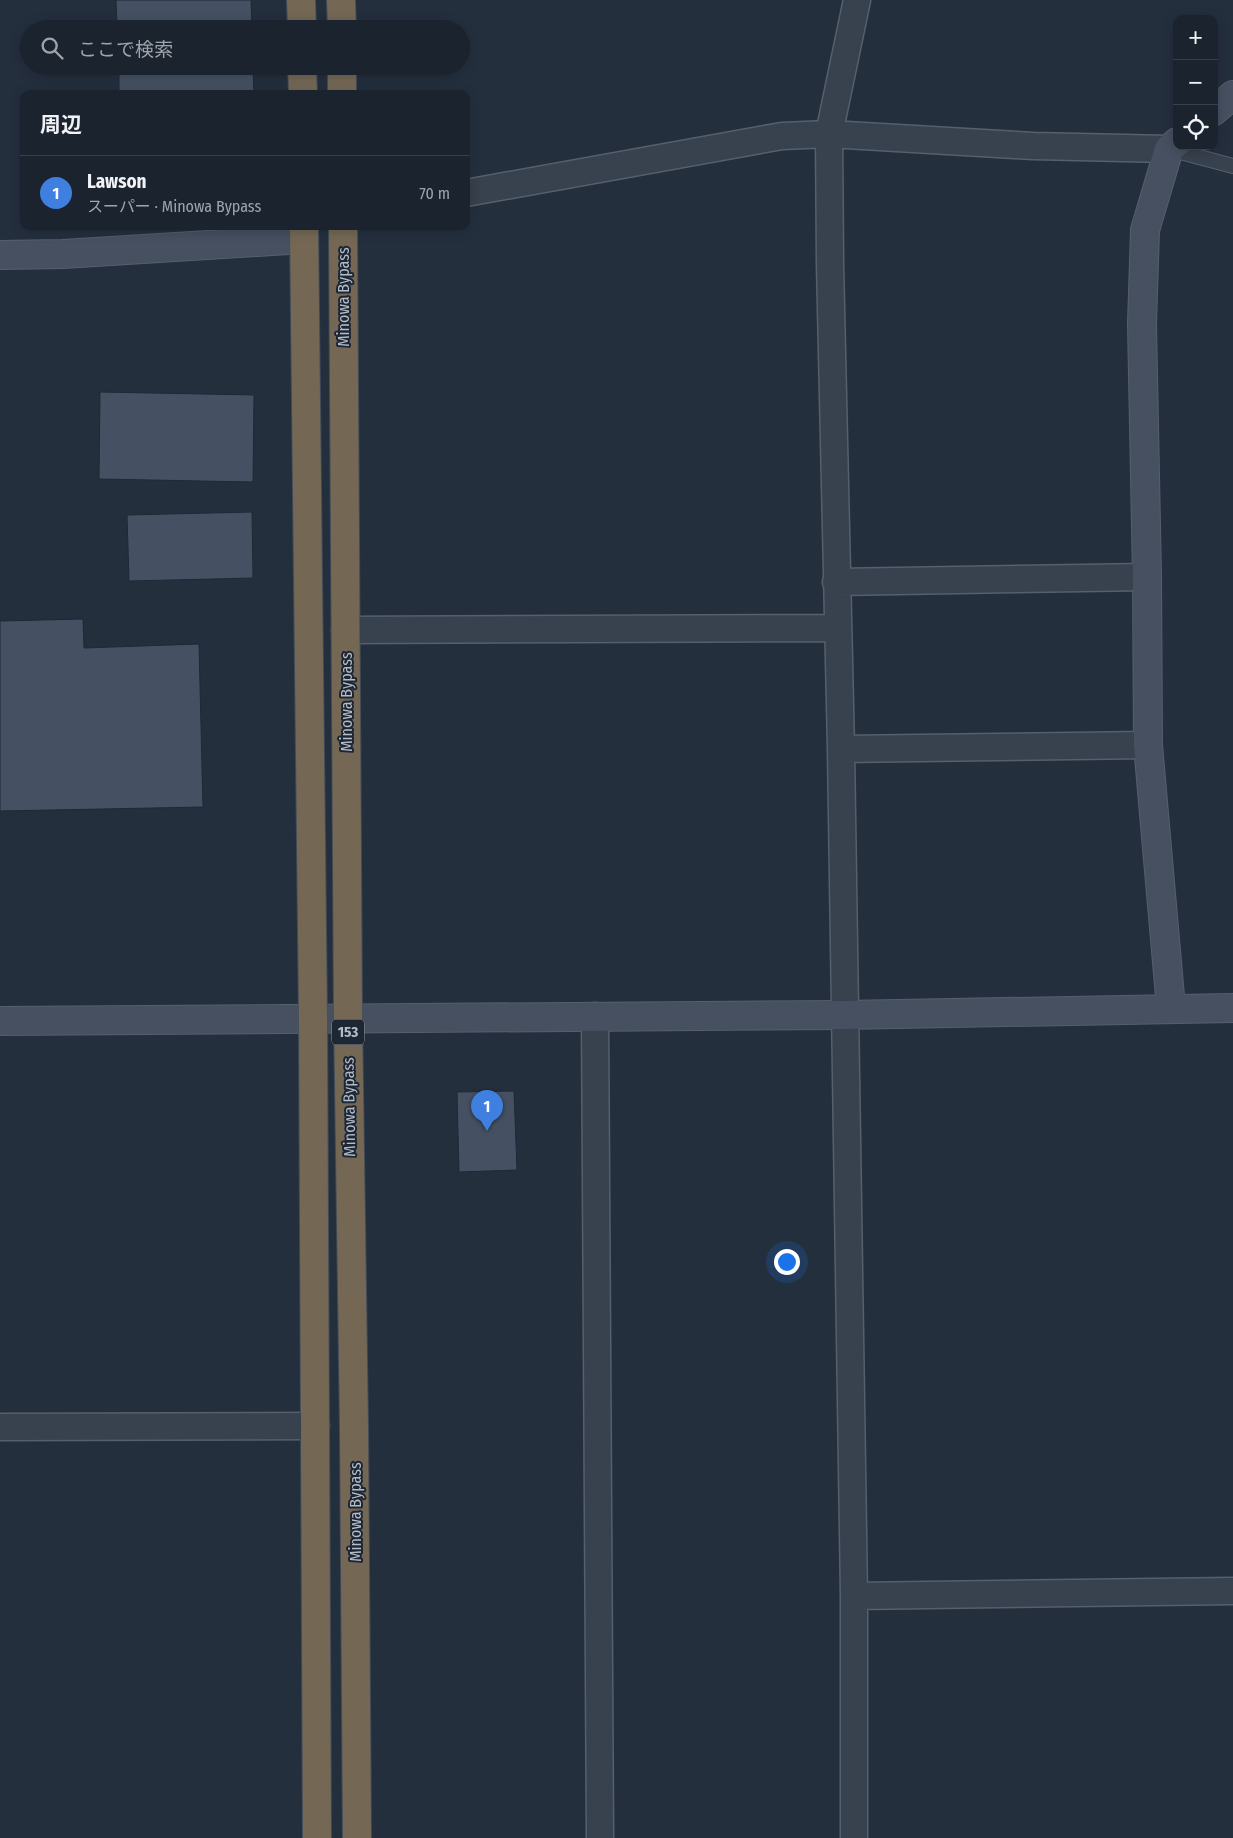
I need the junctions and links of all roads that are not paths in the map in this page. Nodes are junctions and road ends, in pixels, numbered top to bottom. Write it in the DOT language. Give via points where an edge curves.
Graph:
graph roads {
  1 [pos="301,0"];
  2 [pos="341,0"];
  3 [pos="857,0"];
  4 [pos="302,20"];
  5 [pos="342,20"];
  6 [pos="302,75"];
  7 [pos="342,75"];
  8 [pos="302,90"];
  9 [pos="342,90"];
  10 [pos="1233,95"];
  11 [pos="1218,108"];
  12 [pos="829,134"];
  13 [pos="1173,145"];
  14 [pos="1187,150"];
  15 [pos="1233,166"];
  16 [pos="470,193"];
  17 [pos="343,230"];
  18 [pos="304,232"];
  19 [pos="0,255"];
  20 [pos="1147,577"];
  21 [pos="836,582"];
  22 [pos="838,628"];
  23 [pos="345,630"];
  24 [pos="1148,745"];
  25 [pos="841,749"];
  26 [pos="1171,1008"];
  27 [pos="1233,1008"];
  28 [pos="844,1015"];
  29 [pos="595,1016"];
  30 [pos="348,1017"];
  31 [pos="313,1018"];
  32 [pos="0,1020"];
  33 [pos="316,1426"];
  34 [pos="0,1427"];
  35 [pos="1233,1591"];
  36 [pos="854,1596"];
  37 [pos="317,1838"];
  38 [pos="357,1838"];
  39 [pos="600,1838"];
  40 [pos="854,1838"];
  1 -- 4 [label="highway"];
  2 -- 5 [label="highway"];
  3 -- 12 [label="street"];
  6 -- 8 [label="highway"];
  7 -- 9 [label="highway"];
  10 -- 11 [label="street"];
  12 -- 13 [label="street" via="1033,146"];
  12 -- 16 [label="street" via="782,136"];
  12 -- 21 [label="street"];
  13 -- 20 [label="street" via="1145,230 1142,324"];
  14 -- 15 [label="lane"];
  17 -- 23 [label="highway, Minowa Bypass / 153"];
  18 -- 19 [label="street" via="63,254"];
  18 -- 31 [label="highway, 153"];
  20 -- 21 [label="street"];
  20 -- 24 [label="street"];
  21 -- 22 [label="street"];
  22 -- 23 [label="street"];
  22 -- 25 [label="street"];
  23 -- 30 [label="highway, Minowa Bypass / 153"];
  24 -- 25 [label="street"];
  24 -- 26 [label="street"];
  25 -- 28 [label="street"];
  26 -- 27 [label="street"];
  26 -- 28 [label="street"];
  28 -- 29 [label="street"];
  28 -- 36 [label="street"];
  29 -- 30 [label="street"];
  29 -- 39 [label="street"];
  30 -- 31 [label="street"];
  30 -- 38 [label="highway, Minowa Bypass / 153"];
  31 -- 32 [label="street"];
  31 -- 33 [label="highway, 153"];
  33 -- 34 [label="street"];
  33 -- 37 [label="highway, 153"];
  35 -- 36 [label="street"];
  36 -- 40 [label="street"];
}
